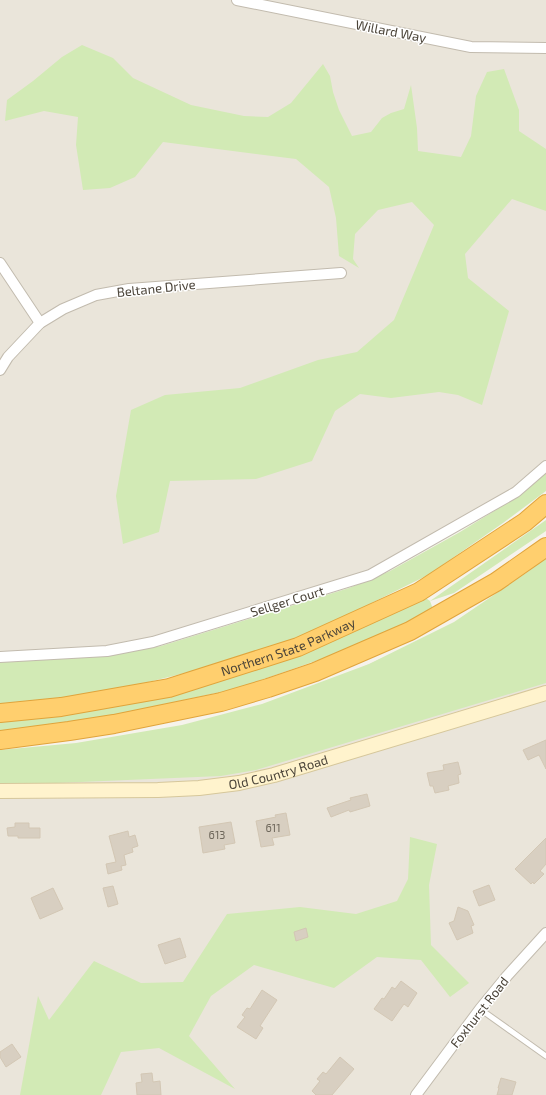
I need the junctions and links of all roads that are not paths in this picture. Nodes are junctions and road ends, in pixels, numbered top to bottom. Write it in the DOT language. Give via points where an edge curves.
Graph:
graph roads {
  1 [pos="237,0"];
  2 [pos="546,48"];
  3 [pos="0,263"];
  4 [pos="341,273"];
  5 [pos="40,323"];
  6 [pos="0,370"];
  7 [pos="546,466"];
  8 [pos="546,504"];
  9 [pos="546,548"];
  10 [pos="0,657"];
  11 [pos="546,693"];
  12 [pos="0,713"];
  13 [pos="0,740"];
  14 [pos="0,791"];
  15 [pos="546,933"];
  16 [pos="480,1009"];
  17 [pos="546,1056"];
  18 [pos="416,1095"];
  1 -- 2 [label="street, Willard Way" via="471,46"];
  3 -- 5 [label="street"];
  4 -- 5 [label="street, Beltane Drive" via="129,289 96,295 63,309"];
  5 -- 6 [label="street, Beltane Drive" via="8,357"];
  7 -- 10 [label="street, Sellger Court" via="516,492 370,575 153,642 107,651"];
  8 -- 12 [label="highway, Northern State Parkway" via="525,522 419,592 298,647 169,688 61,707"];
  9 -- 13 [label="highway" via="496,582 410,631 308,674 221,702 69,732"];
  11 -- 14 [label="main road, Old Country Road" via="274,775 239,783 158,790"];
  15 -- 16 [label="street, Foxhurst Road" via="506,976"];
  16 -- 17 [label="lane"];
  16 -- 18 [label="street, Foxhurst Road"];
}
